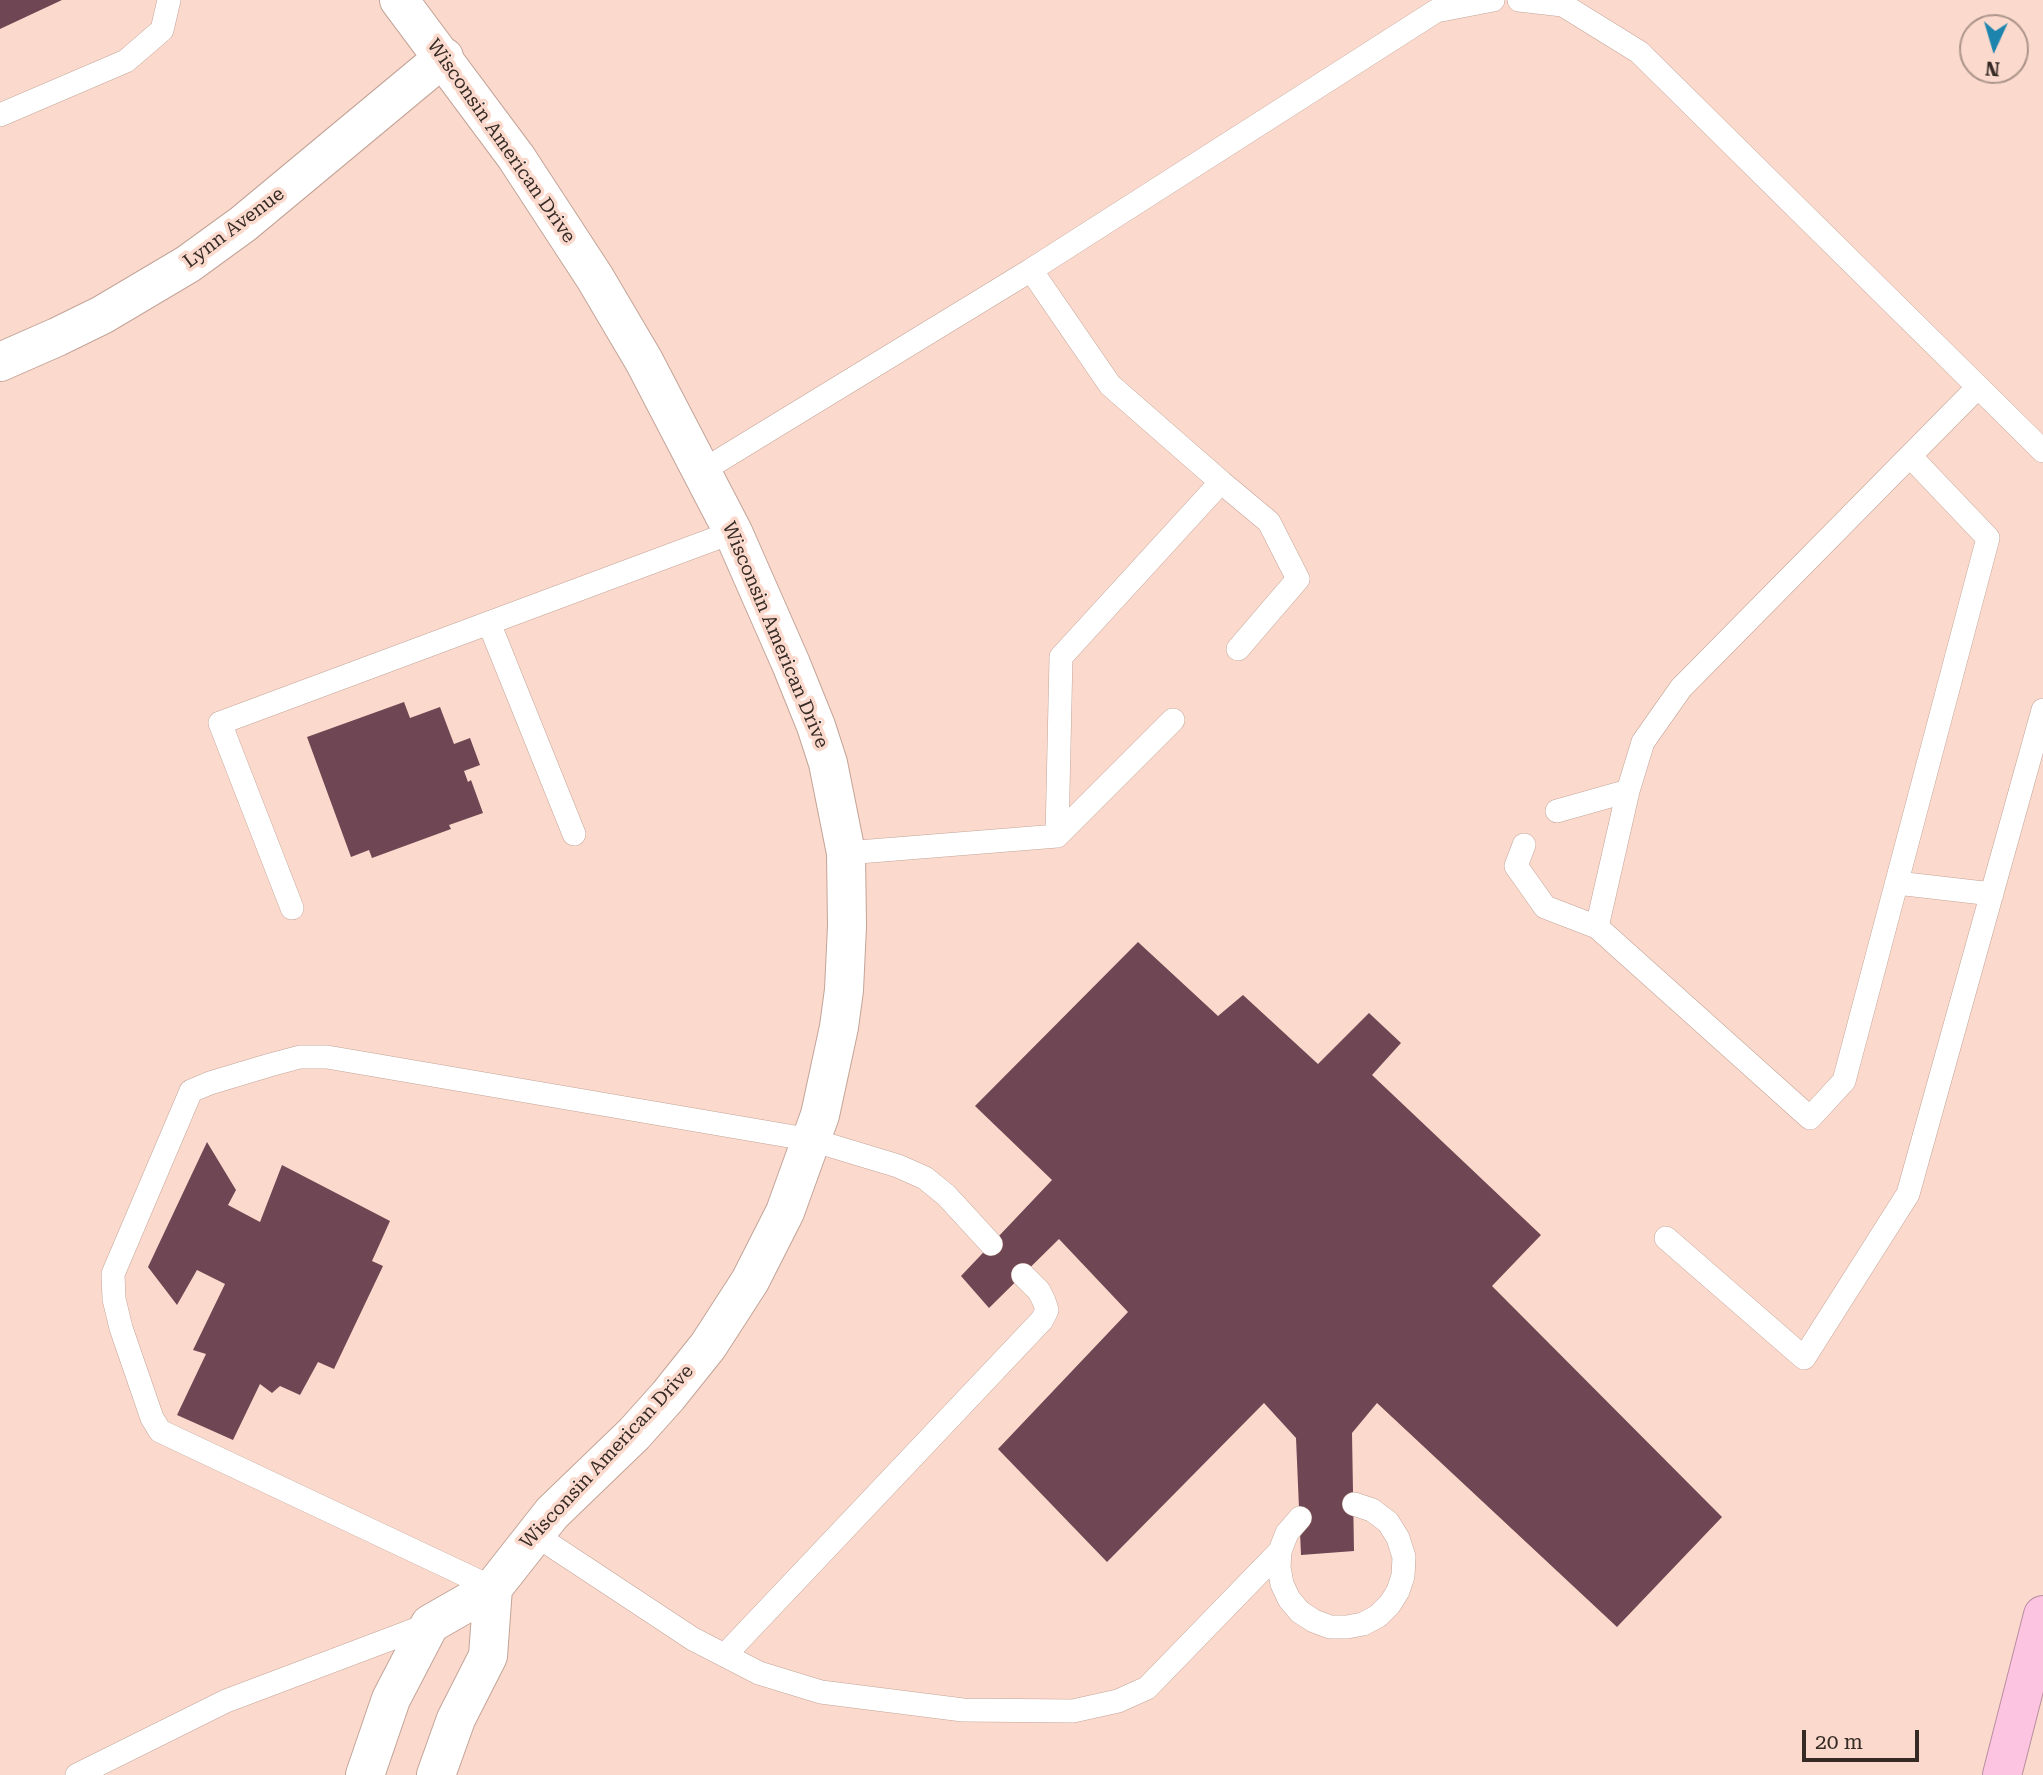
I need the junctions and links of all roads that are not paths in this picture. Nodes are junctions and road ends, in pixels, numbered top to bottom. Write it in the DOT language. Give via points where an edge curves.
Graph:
graph roads {
  1 [pos="169,0"];
  2 [pos="400,0"];
  3 [pos="1493,0"];
  4 [pos="1519,0"];
  5 [pos="444,57"];
  6 [pos="0,115"];
  7 [pos="1031,270"];
  8 [pos="0,362"];
  9 [pos="1978,387"];
  10 [pos="2043,451"];
  11 [pos="1910,456"];
  12 [pos="702,471"];
  13 [pos="1221,482"];
  14 [pos="733,532"];
  15 [pos="489,623"];
  16 [pos="1238,649"];
  17 [pos="2043,710"];
  18 [pos="1173,720"];
  19 [pos="1628,791"];
  20 [pos="1557,811"];
  21 [pos="574,834"];
  22 [pos="1057,836"];
  23 [pos="1524,845"];
  24 [pos="846,853"];
  25 [pos="1897,883"];
  26 [pos="1992,894"];
  27 [pos="292,908"];
  28 [pos="1597,927"];
  29 [pos="812,1140"];
  30 [pos="1666,1238"];
  31 [pos="992,1244"];
  32 [pos="1023,1275"];
  33 [pos="1354,1504"];
  34 [pos="1300,1518"];
  35 [pos="534,1534"];
  36 [pos="1280,1551"];
  37 [pos="493,1588"];
  38 [pos="2043,1615"];
  39 [pos="430,1624"];
  40 [pos="725,1656"];
  41 [pos="77,1775"];
  42 [pos="365,1775"];
  43 [pos="436,1775"];
  44 [pos="2002,1775"];
  1 -- 6 [label="lane" via="162,30 126,61"];
  2 -- 5 [label="street, Wisconsin American Drive"];
  3 -- 7 [label="lane" via="1436,11"];
  4 -- 9 [label="lane" via="1563,5 1639,52"];
  5 -- 8 [label="street, Lynn Avenue" via="188,264 102,315"];
  5 -- 12 [label="street, Wisconsin American Drive" via="595,278"];
  7 -- 12 [label="lane"];
  7 -- 13 [label="lane" via="1110,385"];
  9 -- 10 [label="lane"];
  9 -- 11 [label="lane"];
  11 -- 19 [label="lane" via="1681,688 1643,742"];
  11 -- 25 [label="lane" via="1988,538"];
  12 -- 14 [label="street, Wisconsin American Drive"];
  13 -- 16 [label="lane" via="1269,522 1298,579"];
  13 -- 22 [label="lane" via="1061,657"];
  14 -- 15 [label="lane"];
  14 -- 24 [label="street, Wisconsin American Drive" via="816,726"];
  15 -- 21 [label="lane"];
  15 -- 27 [label="lane" via="220,723"];
  17 -- 26 [label="lane"];
  18 -- 22 [label="lane"];
  19 -- 20 [label="lane"];
  19 -- 28 [label="lane"];
  22 -- 24 [label="lane"];
  23 -- 28 [label="lane" via="1516,866 1545,907"];
  24 -- 29 [label="street, Wisconsin American Drive" via="842,1002 832,1066"];
  25 -- 26 [label="lane"];
  25 -- 28 [label="lane" via="1844,1081 1810,1118"];
  26 -- 30 [label="lane" via="1908,1194 1804,1358"];
  29 -- 31 [label="lane" via="925,1178"];
  29 -- 35 [label="street, Wisconsin American Drive" via="768,1247 708,1346 642,1424"];
  29 -- 37 [label="lane" via="327,1057 300,1057 191,1091 113,1274 121,1328 152,1418 160,1431"];
  32 -- 40 [label="lane" via="1044,1301 1047,1310 1042,1320"];
  33 -- 36 [label="lane" via="1388,1522 1404,1557 1398,1591 1378,1616 1363,1624 1330,1627 1300,1612 1282,1584"];
  34 -- 36 [label="lane"];
  35 -- 37 [label="street, Wisconsin American Drive"];
  35 -- 40 [label="lane"];
  36 -- 40 [label="lane" via="1147,1688 1118,1701 1073,1711 963,1710 821,1692 759,1673"];
  37 -- 39 [label="street, Wisconsin American Drive"];
  37 -- 43 [label="street" via="488,1656 456,1719"];
  38 -- 44 [label="highway"];
  39 -- 41 [label="lane" via="226,1701"];
  39 -- 42 [label="street" via="391,1699"];
}
